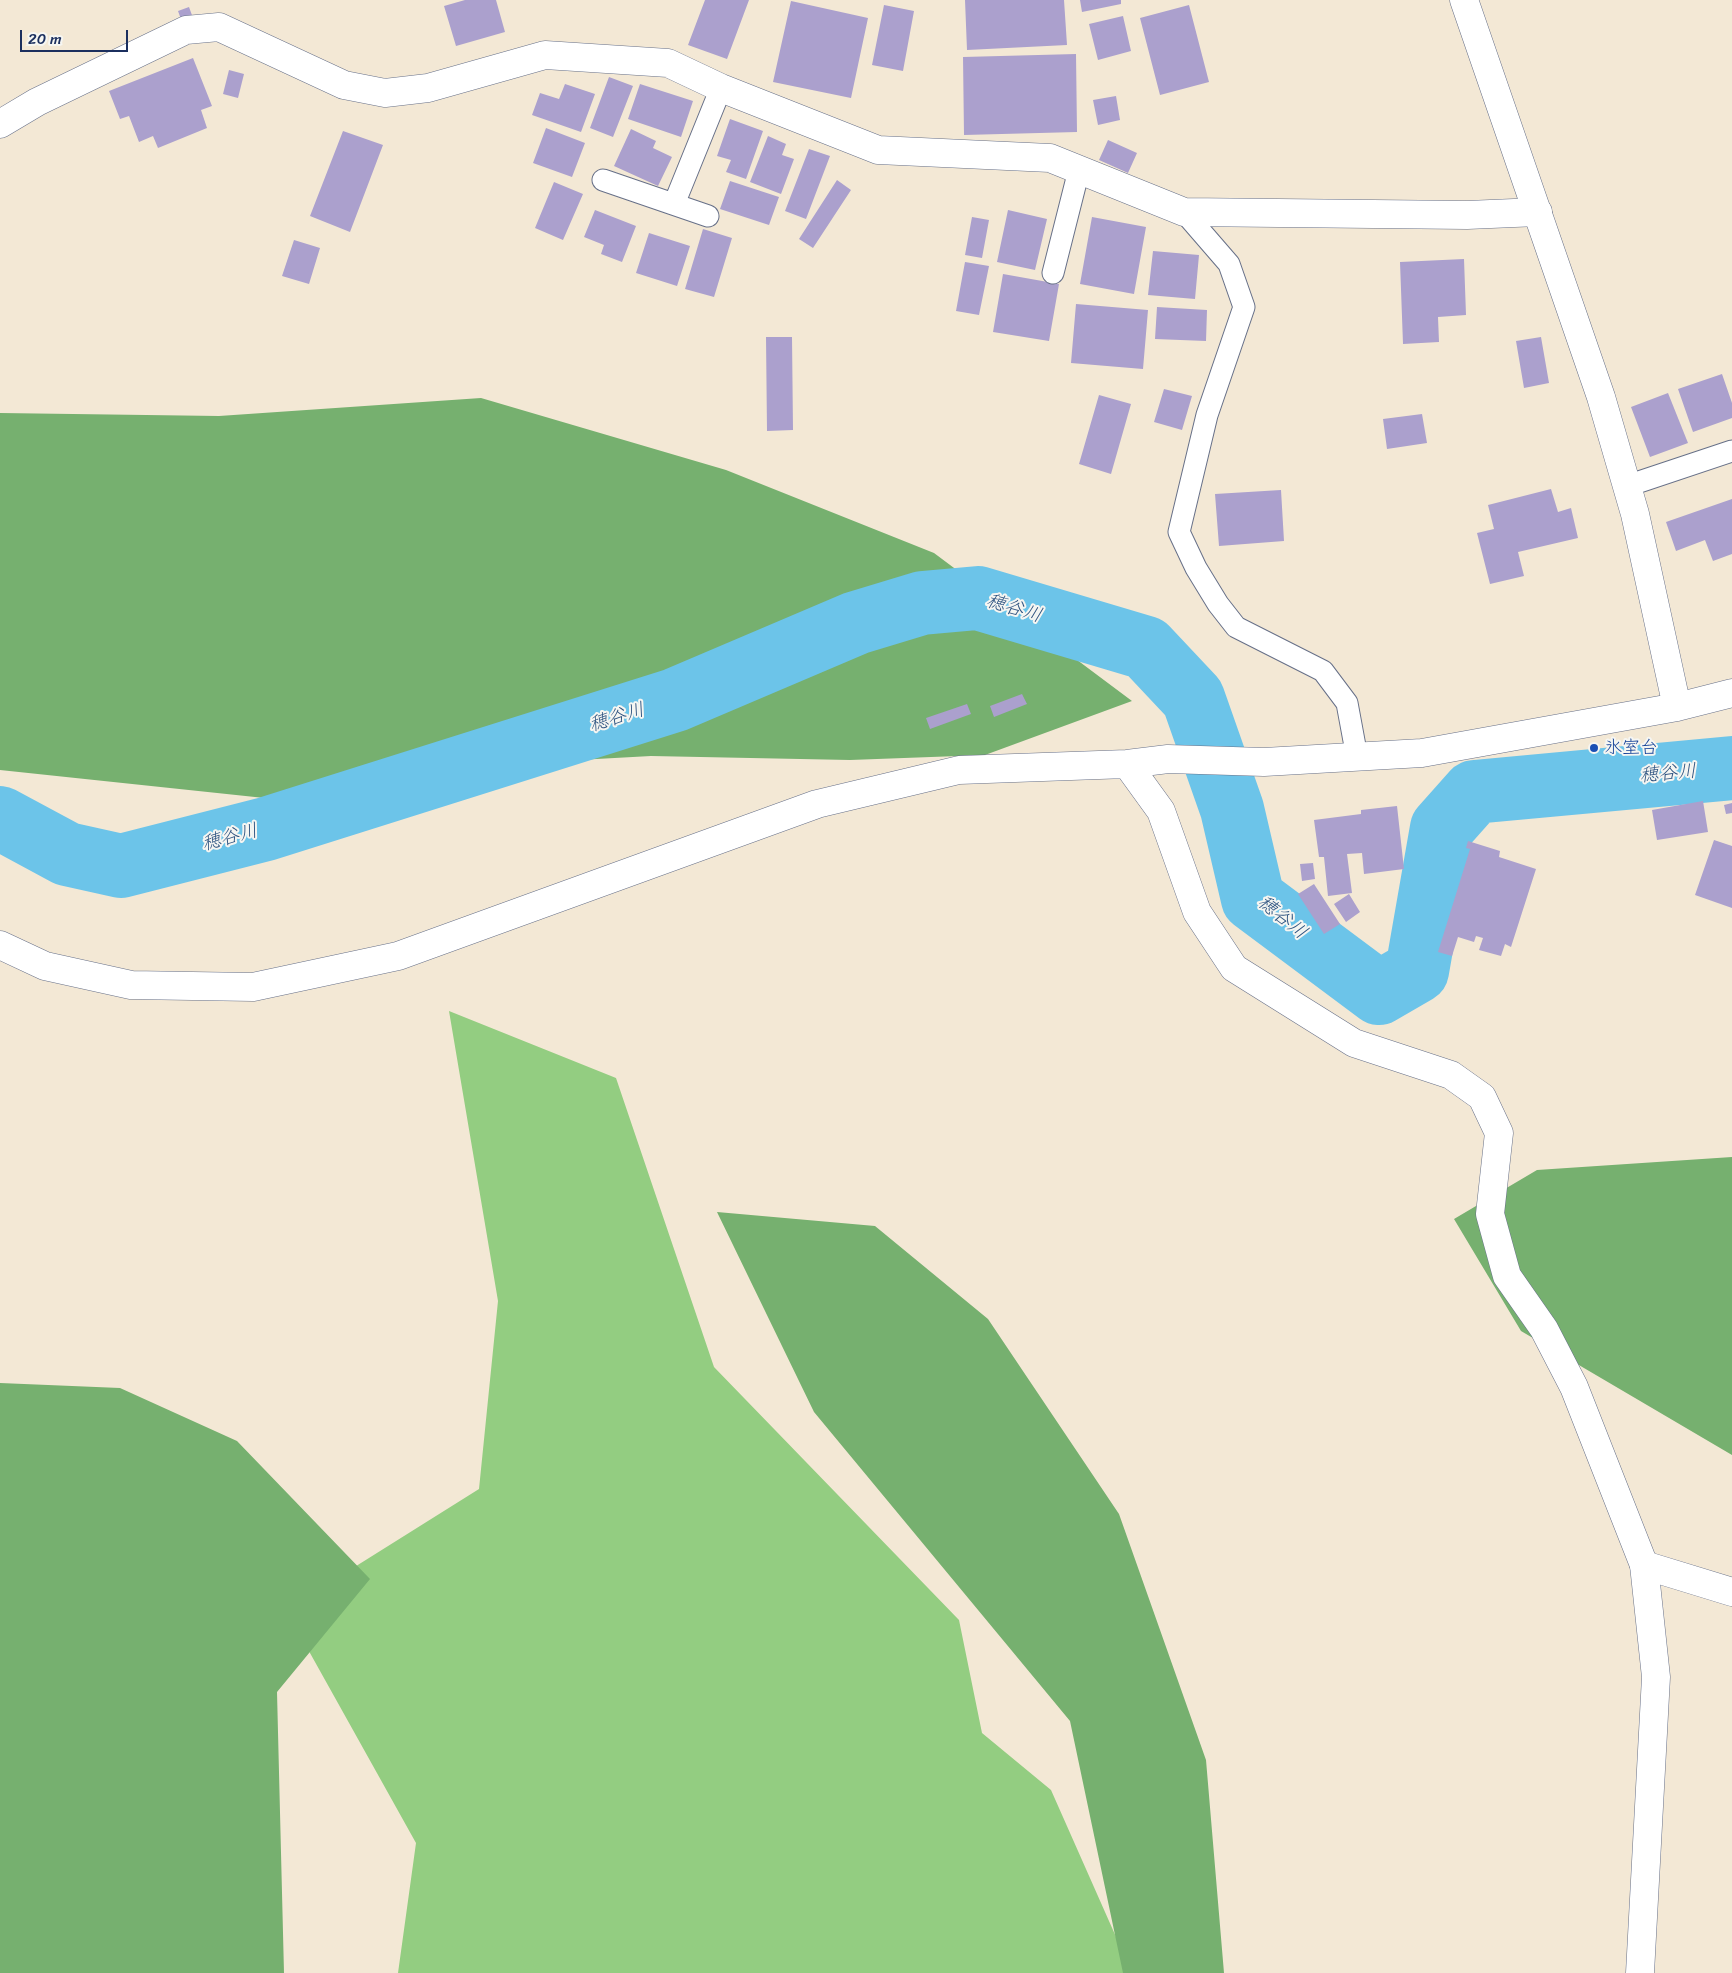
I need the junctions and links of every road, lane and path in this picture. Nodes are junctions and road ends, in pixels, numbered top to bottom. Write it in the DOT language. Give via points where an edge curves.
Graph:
graph roads {
  1 [pos="1464,0"];
  2 [pos="721,88"];
  3 [pos="0,124"];
  4 [pos="1079,170"];
  5 [pos="603,180"];
  6 [pos="674,204"];
  7 [pos="1184,212"];
  8 [pos="1538,212"];
  9 [pos="708,216"];
  10 [pos="1053,273"];
  11 [pos="1732,451"];
  12 [pos="1627,486"];
  13 [pos="1732,693"];
  14 [pos="1677,707"];
  15 [pos="1356,757"];
  16 [pos="1127,764"];
  17 [pos="0,945"];
  18 [pos="1644,1565"];
  19 [pos="1732,1592"];
  20 [pos="1640,1973"];
  1 -- 8 [label="street"];
  2 -- 3 [label="street" via="668,63 545,55 428,88 385,93 344,85 219,27 186,30 37,102"];
  2 -- 4 [label="street" via="878,150 1050,158"];
  2 -- 6 [label="lane"];
  4 -- 7 [label="street"];
  4 -- 10 [label="lane"];
  5 -- 6 [label="lane"];
  6 -- 9 [label="lane"];
  7 -- 8 [label="street" via="1467,215"];
  7 -- 15 [label="lane" via="1229,264 1244,307 1207,415 1179,532 1196,568 1236,627 1323,671 1347,703"];
  8 -- 12 [label="street" via="1601,396"];
  11 -- 12 [label="lane"];
  12 -- 14 [label="street"];
  13 -- 14 [label="street"];
  14 -- 15 [label="street" via="1422,753"];
  15 -- 16 [label="street" via="1264,762 1168,759"];
  16 -- 17 [label="street" via="959,770 817,804 398,956 253,987 131,985 46,966"];
  16 -- 18 [label="street" via="1161,811 1197,912 1234,968 1354,1043 1451,1075 1482,1097 1498,1133 1490,1214 1507,1276 1544,1329 1574,1387"];
  18 -- 19 [label="street"];
  18 -- 20 [label="street" via="1656,1677"];
}
